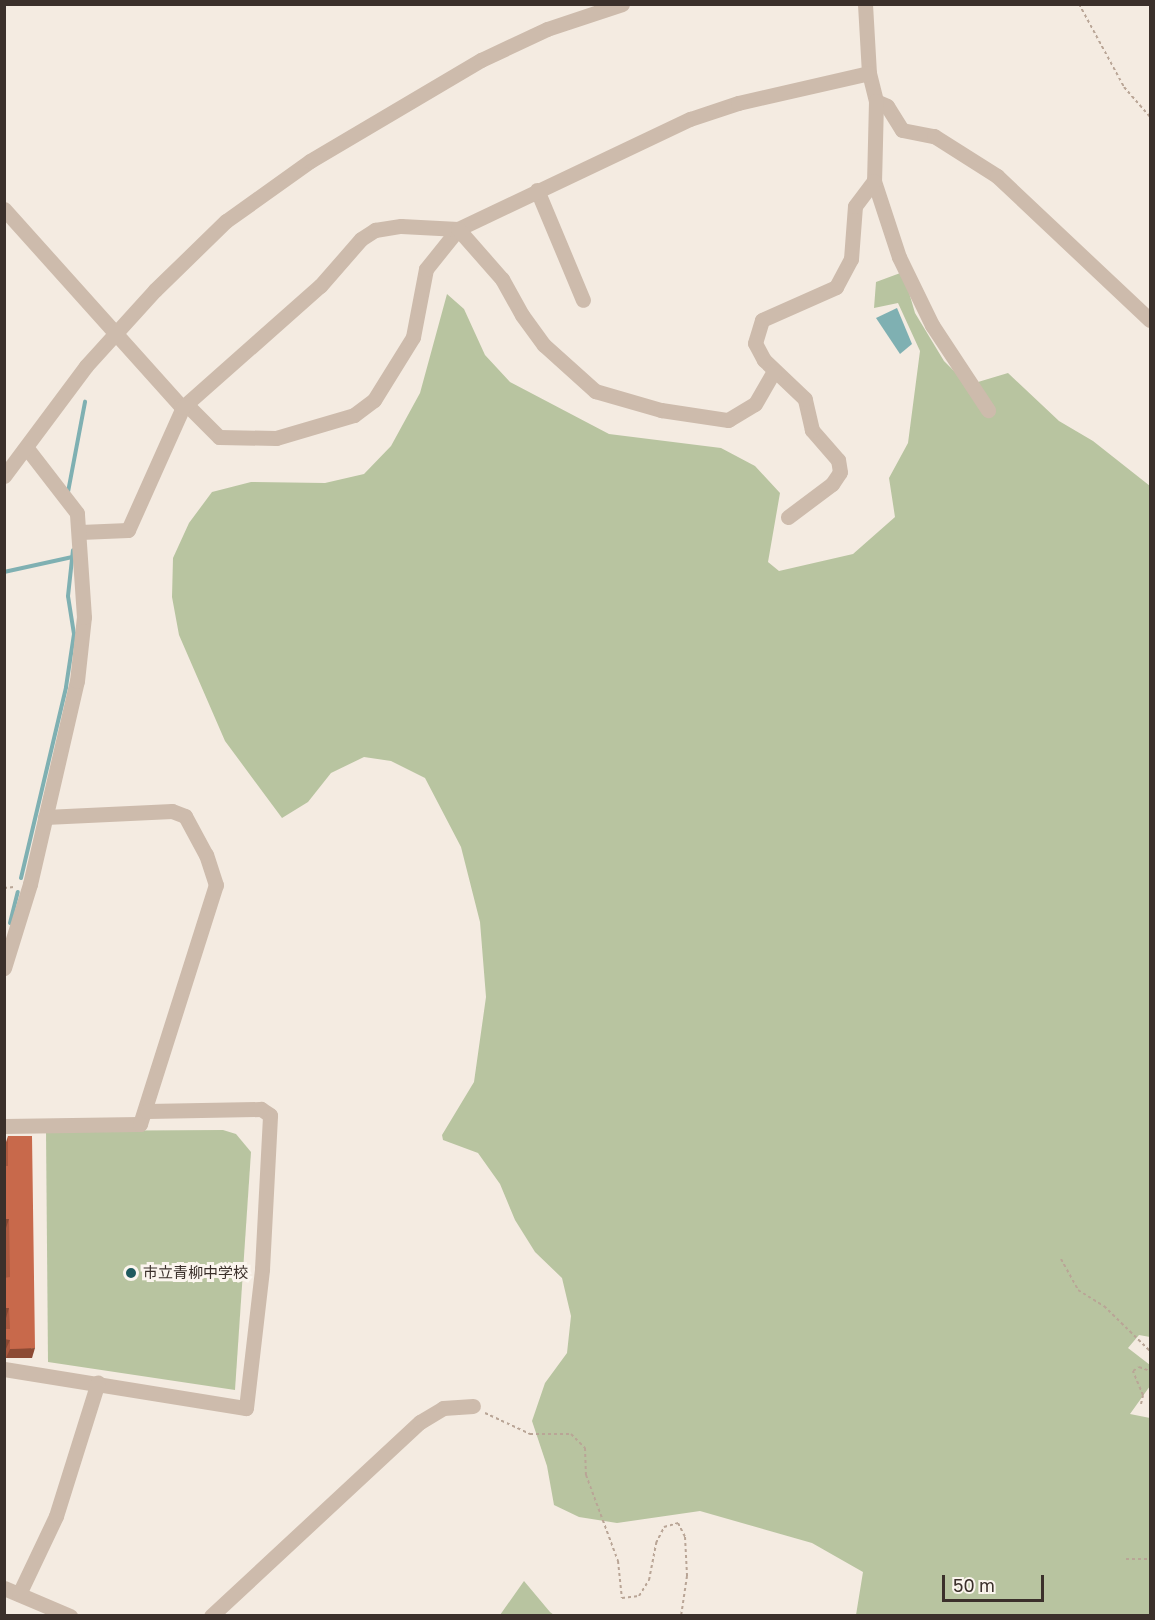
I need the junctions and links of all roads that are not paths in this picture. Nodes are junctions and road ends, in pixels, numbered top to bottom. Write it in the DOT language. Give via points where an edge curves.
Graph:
graph roads {
  1 [pos="622,4"];
  2 [pos="865,4"];
  3 [pos="869,73"];
  4 [pos="876,101"];
  5 [pos="874,181"];
  6 [pos="537,190"];
  7 [pos="4,209"];
  8 [pos="458,229"];
  9 [pos="583,300"];
  10 [pos="1150,320"];
  11 [pos="116,335"];
  12 [pos="774,371"];
  13 [pos="183,407"];
  14 [pos="988,410"];
  15 [pos="26,447"];
  16 [pos="4,476"];
  17 [pos="788,517"];
  18 [pos="80,532"];
  19 [pos="45,817"];
  20 [pos="4,968"];
  21 [pos="147,1111"];
  22 [pos="4,1126"];
  23 [pos="4,1369"];
  24 [pos="98,1382"];
  25 [pos="472,1406"];
  26 [pos="4,1588"];
  27 [pos="19,1594"];
  28 [pos="70,1616"];
  29 [pos="211,1616"];
  1 -- 11 [label="street" via="505,47 310,161 226,221 155,290"];
  2 -- 3 [label="street"];
  3 -- 4 [label="street"];
  3 -- 6 [label="street" via="738,103 690,119"];
  4 -- 5 [label="street"];
  4 -- 10 [label="street" via="887,106 902,130 934,136 997,176"];
  5 -- 12 [label="street" via="855,206 850,259 836,287 817,299 762,320 756,343"];
  5 -- 14 [label="street" via="899,256 915,290"];
  6 -- 8 [label="street"];
  6 -- 9 [label="street"];
  7 -- 11 [label="street"];
  8 -- 12 [label="street" via="502,279 544,345 596,391 660,410 728,420 755,404"];
  8 -- 13 [label="street" via="401,226 367,234 320,286"];
  8 -- 13 [label="street" via="426,269 413,337 365,408 276,438 219,437 190,408"];
  11 -- 13 [label="street"];
  11 -- 15 [label="street" via="86,366"];
  12 -- 17 [label="street" via="805,399 812,430 838,460 840,472 832,484"];
  13 -- 18 [label="street" via="128,530"];
  15 -- 16 [label="street"];
  15 -- 18 [label="street" via="77,513"];
  18 -- 19 [label="street" via="83,641"];
  19 -- 20 [label="street"];
  19 -- 21 [label="street" via="172,811 185,816 206,855 216,885 145,1103"];
  21 -- 22 [label="street" via="141,1124"];
  21 -- 24 [label="street" via="261,1109 270,1115 262,1269 248,1397 246,1408"];
  23 -- 24 [label="street"];
  24 -- 27 [label="street" via="56,1516"];
  25 -- 29 [label="street" via="443,1408 420,1422"];
  26 -- 27 [label="street"];
  27 -- 28 [label="street"];
}
